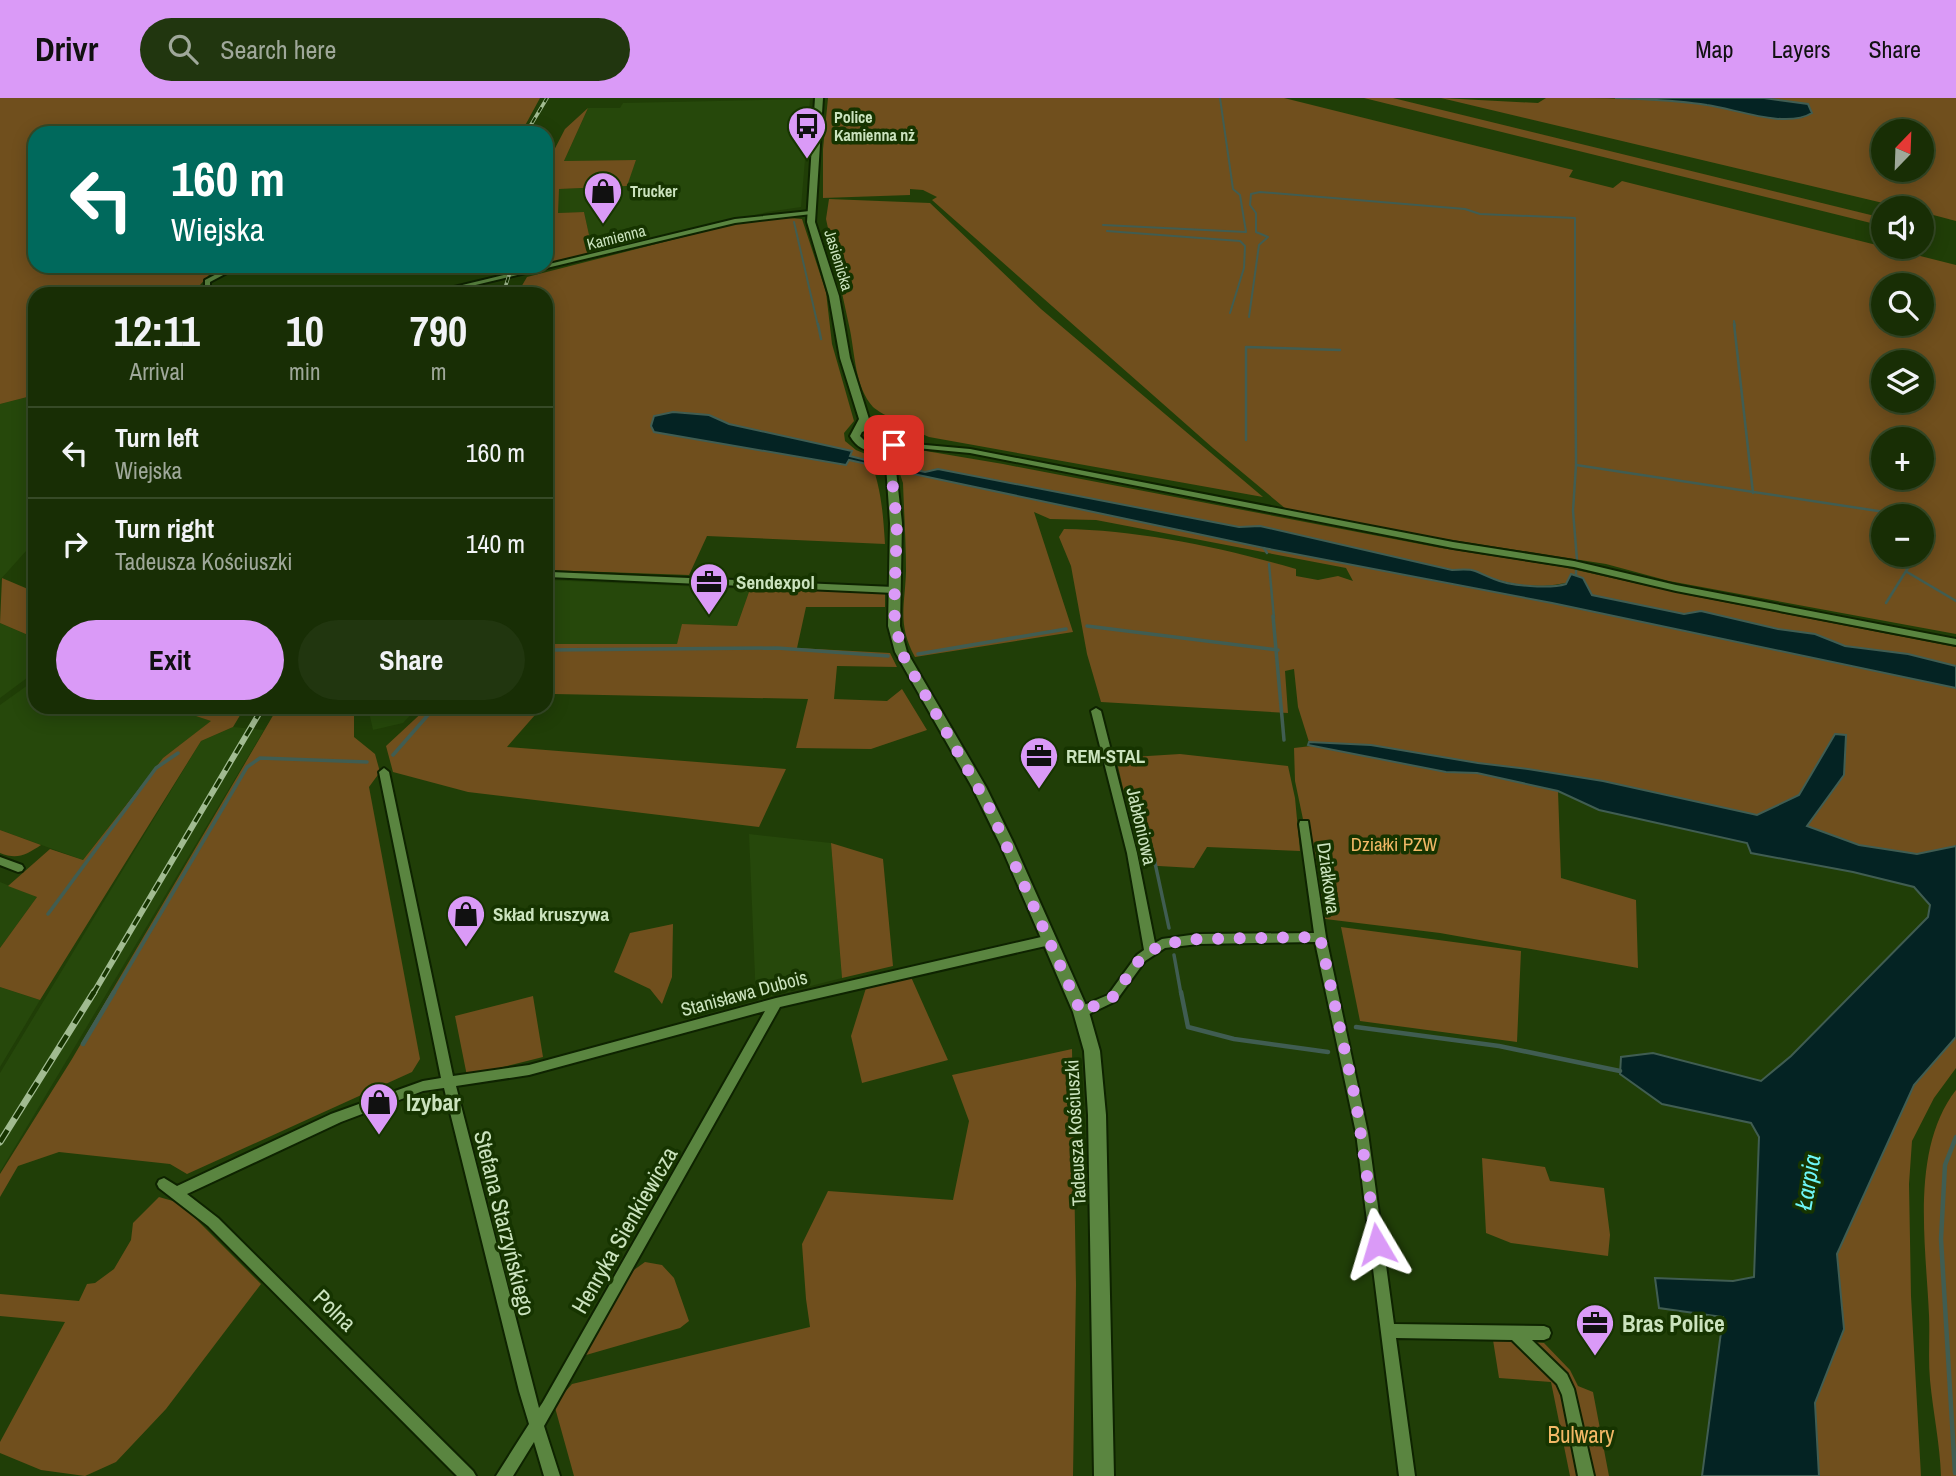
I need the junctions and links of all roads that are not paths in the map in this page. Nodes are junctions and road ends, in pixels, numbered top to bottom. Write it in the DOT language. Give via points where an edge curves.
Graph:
graph roads {
  1 [pos="819,98"];
  2 [pos="810,213"];
  3 [pos="553,265"];
  4 [pos="223,273"];
  5 [pos="518,273"];
  6 [pos="207,287"];
  7 [pos="458,287"];
  8 [pos="855,387"];
  9 [pos="886,423"];
  10 [pos="861,427"];
  11 [pos="901,431"];
  12 [pos="894,444"];
  13 [pos="869,448"];
  14 [pos="970,452"];
  15 [pos="892,482"];
  16 [pos="553,575"];
  17 [pos="894,590"];
  18 [pos="1956,642"];
  19 [pos="1096,711"];
  20 [pos="384,772"];
  21 [pos="1304,824"];
  22 [pos="0,861"];
  23 [pos="18,868"];
  24 [pos="1320,937"];
  25 [pos="1049,940"];
  26 [pos="1150,950"];
  27 [pos="776,1003"];
  28 [pos="1081,1012"];
  29 [pos="448,1082"];
  30 [pos="164,1184"];
  31 [pos="178,1192"];
  32 [pos="1388,1331"];
  33 [pos="1544,1333"];
  34 [pos="1516,1334"];
  35 [pos="536,1427"];
  36 [pos="468,1476"];
  37 [pos="504,1476"];
  38 [pos="552,1476"];
  39 [pos="1104,1476"];
  40 [pos="1407,1476"];
  41 [pos="1586,1476"];
  1 -- 2 [label="main road, Jasienicka"];
  2 -- 3 [label="street, Kamienna" via="724,224"];
  2 -- 8 [label="main road, Jasienicka"];
  4 -- 6 [label="street" via="207,281"];
  5 -- 7 [label="street, Kamienna"];
  8 -- 9 [label="main road, Jasienicka" via="876,418"];
  8 -- 10 [label="main road, Jasienicka" via="864,419"];
  9 -- 10 [label="main road"];
  9 -- 11 [label="main road, Jasienicka"];
  10 -- 13 [label="main road, Jasienicka" via="855,438"];
  11 -- 12 [label="main road"];
  11 -- 14 [label="street"];
  12 -- 13 [label="main road"];
  12 -- 14 [label="street"];
  12 -- 15 [label="main road" via="889,453"];
  13 -- 15 [label="main road" via="877,452"];
  14 -- 18 [label="street" via="1573,564"];
  15 -- 17 [label="main road, Tadeusza Kościuszki" via="897,531"];
  16 -- 17 [label="street"];
  17 -- 25 [label="main road, Tadeusza Kościuszki" via="895,633 904,661 989,807"];
  19 -- 26 [label="street, Jabłoniowa" via="1132,853"];
  20 -- 29 [label="street, Stefana Starzyńskiego"];
  21 -- 24 [label="street, Działkowa"];
  22 -- 23 [label="street"];
  24 -- 26 [label="street" via="1198,939"];
  24 -- 32 [label="street, Działkowa" via="1358,1113"];
  25 -- 27 [label="street, Stanisława Dubois"];
  25 -- 28 [label="main road, Tadeusza Kościuszki"];
  26 -- 28 [label="street" via="1112,998"];
  27 -- 29 [label="street, Stanisława Dubois" via="529,1070"];
  27 -- 35 [label="street, Henryka Sienkiewicza"];
  28 -- 39 [label="main road, Tadeusza Kościuszki" via="1096,1078"];
  29 -- 31 [label="street, Stanisława Dubois" via="423,1086 336,1118"];
  29 -- 35 [label="street, Stefana Starzyńskiego"];
  30 -- 31 [label="street, Polna"];
  31 -- 36 [label="street, Polna"];
  32 -- 34 [label="street"];
  32 -- 40 [label="street, Działkowa"];
  33 -- 34 [label="street"];
  34 -- 41 [label="street" via="1562,1379"];
  35 -- 37 [label="street, Henryka Sienkiewicza"];
  35 -- 38 [label="street, Stefana Starzyńskiego"];
}
